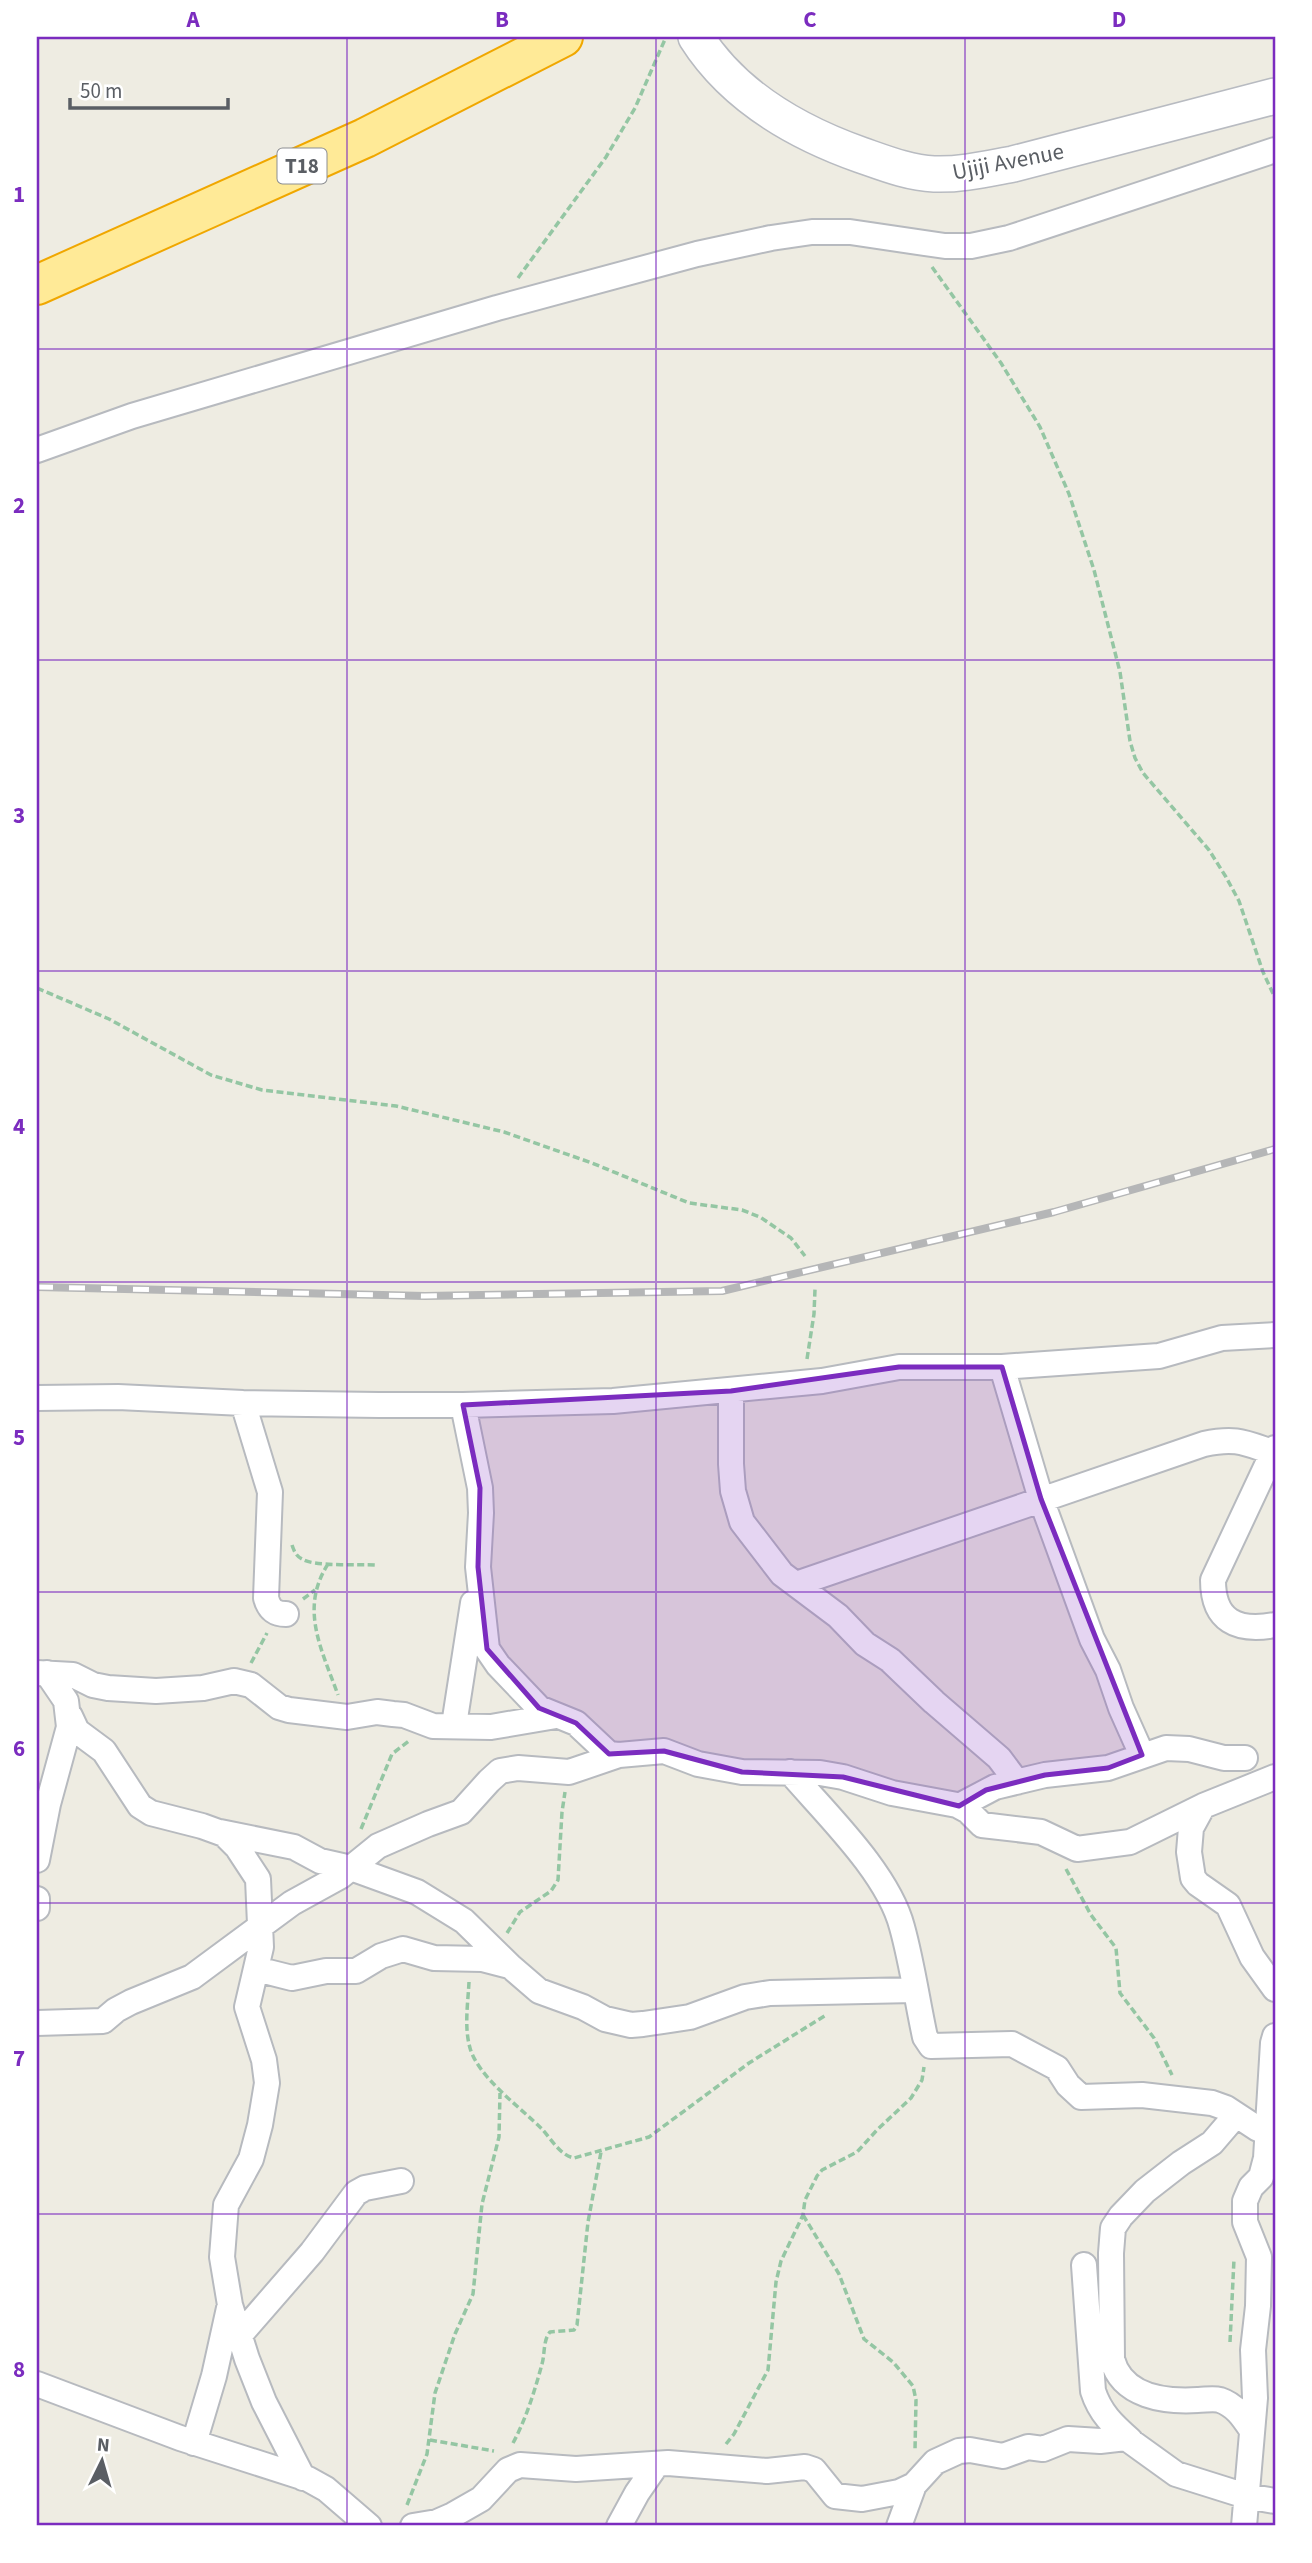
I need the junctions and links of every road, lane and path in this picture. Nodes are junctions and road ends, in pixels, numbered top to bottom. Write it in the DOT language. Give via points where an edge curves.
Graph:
graph roads {
  1 [pos="563,37"];
  2 [pos="666,37"];
  3 [pos="696,37"];
  4 [pos="1275,96"];
  5 [pos="1275,150"];
  6 [pos="916,243"];
  7 [pos="37,285"];
  8 [pos="497,308"];
  9 [pos="37,450"];
  10 [pos="37,988"];
  11 [pos="1275,998"];
  12 [pos="806,1256"];
  13 [pos="815,1289"];
  14 [pos="1275,1335"];
  15 [pos="1002,1367"];
  16 [pos="803,1382"];
  17 [pos="731,1391"];
  18 [pos="37,1398"];
  19 [pos="243,1403"];
  20 [pos="463,1405"];
  21 [pos="1275,1451"];
  22 [pos="1041,1499"];
  23 [pos="292,1544"];
  24 [pos="328,1564"];
  25 [pos="376,1565"];
  26 [pos="478,1567"];
  27 [pos="796,1584"];
  28 [pos="286,1614"];
  29 [pos="1275,1625"];
  30 [pos="42,1673"];
  31 [pos="70,1716"];
  32 [pos="556,1716"];
  33 [pos="346,1717"];
  34 [pos="444,1726"];
  35 [pos="620,1755"];
  36 [pos="1142,1755"];
  37 [pos="1245,1758"];
  38 [pos="583,1769"];
  39 [pos="790,1772"];
  40 [pos="1275,1777"];
  41 [pos="1017,1782"];
  42 [pos="959,1806"];
  43 [pos="1203,1806"];
  44 [pos="217,1832"];
  45 [pos="1036,1832"];
  46 [pos="37,1860"];
  47 [pos="350,1868"];
  48 [pos="37,1899"];
  49 [pos="37,1908"];
  50 [pos="260,1926"];
  51 [pos="468,1958"];
  52 [pos="504,1961"];
  53 [pos="256,1969"];
  54 [pos="1275,1989"];
  55 [pos="915,1990"];
  56 [pos="842,1992"];
  57 [pos="37,2023"];
  58 [pos="1275,2036"];
  59 [pos="929,2044"];
  60 [pos="500,2091"];
  61 [pos="1191,2100"];
  62 [pos="1236,2116"];
  63 [pos="1272,2130"];
  64 [pos="601,2152"];
  65 [pos="401,2180"];
  66 [pos="803,2215"];
  67 [pos="1084,2265"];
  68 [pos="230,2305"];
  69 [pos="239,2336"];
  70 [pos="37,2384"];
  71 [pos="1251,2430"];
  72 [pos="430,2440"];
  73 [pos="1130,2440"];
  74 [pos="194,2443"];
  75 [pos="508,2448"];
  76 [pos="501,2451"];
  77 [pos="657,2464"];
  78 [pos="689,2465"];
  79 [pos="303,2478"];
  80 [pos="914,2485"];
  81 [pos="1245,2496"];
  82 [pos="1275,2501"];
  83 [pos="408,2520"];
  84 [pos="369,2526"];
  85 [pos="619,2526"];
  86 [pos="899,2526"];
  87 [pos="1244,2526"];
  1 -- 7 [label="highway, T18" via="365,138"];
  2 -- 8 [label="path" via="635,108 606,157"];
  3 -- 4 [label="main road, Ujiji Avenue" via="734,84 769,112 824,142 885,164 931,174 1013,164"];
  5 -- 6 [label="street" via="1009,237 971,246"];
  6 -- 8 [label="street" via="850,232 771,238"];
  6 -- 11 [label="path" via="1040,427 1094,570 1120,672 1135,758 1226,877"];
  8 -- 9 [label="street" via="132,416"];
  10 -- 12 [label="path" via="109,1019 211,1075 261,1090 396,1106 504,1132 689,1203 760,1217"];
  13 -- 16 [label="path"];
  14 -- 15 [label="street" via="1222,1338 1159,1356"];
  15 -- 16 [label="street" via="899,1367"];
  15 -- 22 [label="street"];
  16 -- 17 [label="street"];
  17 -- 20 [label="street" via="613,1401"];
  17 -- 27 [label="street" via="731,1464 738,1513 772,1562"];
  18 -- 19 [label="street"];
  19 -- 20 [label="street"];
  19 -- 28 [label="street" via="270,1492 266,1598 272,1610"];
  20 -- 26 [label="street" via="480,1488"];
  21 -- 22 [label="street" via="1240,1440 1213,1442"];
  21 -- 29 [label="street" via="1213,1580 1218,1611 1229,1621 1243,1626"];
  22 -- 27 [label="street"];
  22 -- 36 [label="street"];
  23 -- 24 [label="path" via="300,1559"];
  24 -- 25 [label="path"];
  24 -- 33 [label="path" via="315,1590 314,1622"];
  26 -- 32 [label="street" via="487,1649 528,1698"];
  26 -- 34 [label="street"];
  27 -- 41 [label="street" via="890,1660 999,1758"];
  30 -- 31 [label="street" via="62,1692"];
  30 -- 33 [label="street" via="73,1675 108,1688 156,1691 234,1681 251,1685 289,1710"];
  31 -- 44 [label="street" via="77,1731 104,1751 145,1811"];
  31 -- 46 [label="street"];
  32 -- 34 [label="street" via="491,1727"];
  32 -- 35 [label="street" via="576,1723 609,1754"];
  33 -- 34 [label="street" via="377,1712"];
  34 -- 47 [label="path" via="392,1754"];
  35 -- 38 [label="street"];
  35 -- 39 [label="street" via="664,1751 731,1770"];
  36 -- 37 [label="street" via="1175,1747"];
  36 -- 41 [label="street" via="1108,1768"];
  38 -- 47 [label="street" via="500,1772 461,1812 379,1846"];
  38 -- 52 [label="path" via="569,1781 564,1798 558,1880 551,1891 520,1912 507,1933"];
  39 -- 42 [label="street" via="843,1777 892,1793"];
  39 -- 55 [label="street" via="866,1858 879,1880 902,1926"];
  40 -- 43 [label="street"];
  41 -- 42 [label="street" via="986,1790"];
  42 -- 45 [label="street" via="982,1825"];
  43 -- 45 [label="street" via="1114,1846 1077,1849"];
  43 -- 54 [label="street" via="1189,1838 1193,1878 1228,1905 1252,1957"];
  44 -- 47 [label="street" via="294,1847 318,1860"];
  44 -- 50 [label="street" via="230,1838 256,1873"];
  45 -- 61 [label="path" via="1062,1863 1116,1948 1120,1993"];
  47 -- 50 [label="street"];
  47 -- 52 [label="street" via="428,1898 464,1921"];
  48 -- 49 [label="street"];
  50 -- 53 [label="street"];
  50 -- 57 [label="street" via="192,1977 131,2002 103,2021"];
  51 -- 52 [label="street"];
  51 -- 53 [label="street" via="434,1958 403,1949 356,1971 292,1978"];
  51 -- 60 [label="path" via="470,2046 475,2061"];
  52 -- 56 [label="street" via="539,1991 631,2025 690,2017 770,1993"];
  53 -- 68 [label="street" via="247,2011 267,2082 251,2159 226,2205 222,2257"];
  55 -- 56 [label="street"];
  55 -- 59 [label="street"];
  56 -- 64 [label="path" via="828,2014 748,2063 657,2133"];
  58 -- 63 [label="street"];
  59 -- 61 [label="street" via="1012,2044 1057,2068 1081,2097 1142,2095"];
  59 -- 66 [label="path" via="918,2088 857,2152 822,2170 805,2200"];
  60 -- 64 [label="path" via="568,2157"];
  60 -- 72 [label="path" via="499,2137 482,2204 473,2294 435,2393"];
  61 -- 62 [label="street" via="1212,2103"];
  62 -- 63 [label="street" via="1258,2129"];
  62 -- 71 [label="street" via="1212,2143 1145,2191 1113,2228 1112,2359 1118,2373 1143,2394 1163,2400 1218,2399 1242,2415"];
  63 -- 71 [label="street" via="1262,2174 1245,2201 1245,2222 1259,2257"];
  64 -- 75 [label="path" via="577,2325 574,2330 548,2333 522,2424"];
  65 -- 69 [label="street" via="356,2193"];
  66 -- 78 [label="path" via="781,2262 765,2377 725,2445"];
  66 -- 80 [label="path" via="839,2274 864,2339 893,2362 915,2390"];
  67 -- 73 [label="street" via="1093,2391 1107,2419"];
  68 -- 69 [label="street"];
  68 -- 74 [label="street"];
  69 -- 79 [label="street" via="264,2402"];
  70 -- 74 [label="street"];
  71 -- 81 [label="street"];
  72 -- 76 [label="path"];
  72 -- 83 [label="path"];
  73 -- 80 [label="street" via="1068,2439 1003,2456 959,2451 935,2462"];
  73 -- 81 [label="street" via="1177,2474"];
  74 -- 79 [label="street"];
  77 -- 78 [label="street"];
  77 -- 83 [label="street" via="576,2469 520,2465 508,2470 472,2505 437,2522"];
  77 -- 85 [label="street"];
  78 -- 80 [label="street" via="767,2471 810,2468 835,2496 862,2499"];
  79 -- 84 [label="street" via="326,2489"];
  80 -- 86 [label="street"];
  81 -- 82 [label="street"];
  81 -- 87 [label="street"];
}
